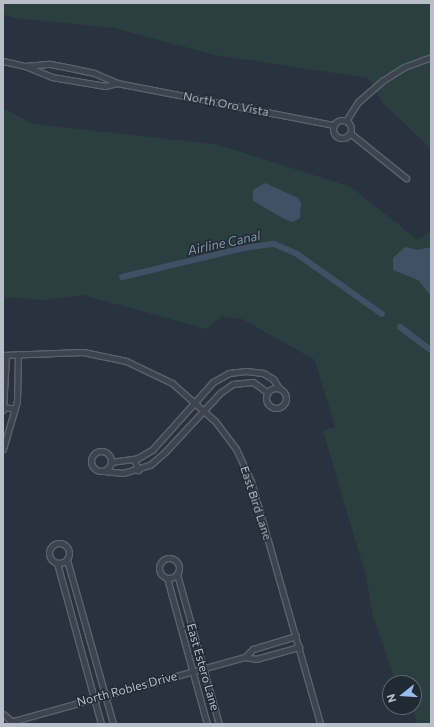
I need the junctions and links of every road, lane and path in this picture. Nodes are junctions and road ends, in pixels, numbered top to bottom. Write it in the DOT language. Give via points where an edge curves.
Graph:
graph roads {
  1 [pos="431,57"];
  2 [pos="3,61"];
  3 [pos="25,66"];
  4 [pos="118,83"];
  5 [pos="346,121"];
  6 [pos="334,125"];
  7 [pos="350,133"];
  8 [pos="406,178"];
  9 [pos="18,354"];
  10 [pos="5,355"];
  11 [pos="243,371"];
  12 [pos="244,382"];
  13 [pos="279,388"];
  14 [pos="268,392"];
  15 [pos="196,402"];
  16 [pos="3,409"];
  17 [pos="15,409"];
  18 [pos="204,409"];
  19 [pos="162,440"];
  20 [pos="170,448"];
  21 [pos="3,449"];
  22 [pos="134,459"];
  23 [pos="111,462"];
  24 [pos="138,470"];
  25 [pos="104,471"];
  26 [pos="67,560"];
  27 [pos="57,563"];
  28 [pos="177,574"];
  29 [pos="167,578"];
  30 [pos="78,598"];
  31 [pos="68,602"];
  32 [pos="188,615"];
  33 [pos="178,618"];
  34 [pos="296,636"];
  35 [pos="90,643"];
  36 [pos="80,646"];
  37 [pos="299,647"];
  38 [pos="245,657"];
  39 [pos="203,668"];
  40 [pos="192,671"];
  41 [pos="105,695"];
  42 [pos="94,698"];
  43 [pos="3,713"];
  44 [pos="218,722"];
  45 [pos="10,723"];
  46 [pos="207,723"];
  47 [pos="102,724"];
  48 [pos="113,724"];
  49 [pos="320,724"];
  1 -- 5 [label="street" via="404,67 382,82 358,102"];
  2 -- 3 [label="street, North Oro Vista"];
  3 -- 4 [label="street, North Oro Vista" via="50,64 94,73"];
  3 -- 4 [label="street, North Oro Vista" via="52,77 105,86"];
  4 -- 6 [label="street, North Oro Vista"];
  5 -- 6 [label="street" via="339,121"];
  5 -- 7 [label="street" via="350,125"];
  6 -- 7 [label="street" via="334,132 338,137 343,138"];
  7 -- 8 [label="street"];
  9 -- 10 [label="street, East Bird Lane"];
  9 -- 15 [label="street, East Bird Lane" via="83,352 126,361 172,383"];
  9 -- 17 [label="street"];
  10 -- 16 [label="street"];
  11 -- 12 [label="street"];
  11 -- 13 [label="street" via="263,373 273,378"];
  11 -- 15 [label="street" via="220,378"];
  12 -- 14 [label="street" via="258,384"];
  12 -- 18 [label="street" via="225,388"];
  13 -- 14 [label="street" via="274,387"];
  13 -- 14 [label="street" via="286,396 281,407 274,408 267,403"];
  15 -- 18 [label="street, East Bird Lane"];
  15 -- 19 [label="street"];
  16 -- 17 [label="street"];
  17 -- 21 [label="street"];
  18 -- 20 [label="street"];
  18 -- 34 [label="street, East Bird Lane" via="229,439 250,477"];
  19 -- 20 [label="street"];
  19 -- 22 [label="street" via="152,450"];
  20 -- 24 [label="street" via="154,462"];
  22 -- 23 [label="street"];
  22 -- 24 [label="street"];
  23 -- 25 [label="street"];
  23 -- 25 [label="street" via="107,452 100,450 94,453 92,466 97,471"];
  24 -- 25 [label="street" via="114,474"];
  26 -- 27 [label="street"];
  26 -- 27 [label="street" via="70,554 68,547 63,543 56,543 49,553 51,559"];
  26 -- 30 [label="street"];
  27 -- 31 [label="street"];
  28 -- 29 [label="street"];
  28 -- 29 [label="street" via="178,562 166,558 160,562 159,568 161,574"];
  28 -- 32 [label="street, East Estero Lane"];
  29 -- 33 [label="street, East Estero Lane"];
  30 -- 31 [label="street"];
  30 -- 35 [label="street"];
  31 -- 36 [label="street"];
  32 -- 33 [label="street, East Estero Lane"];
  32 -- 39 [label="street, East Estero Lane"];
  33 -- 40 [label="street, East Estero Lane"];
  34 -- 37 [label="street, East Bird Lane"];
  34 -- 38 [label="street, North Robles Drive" via="253,649"];
  35 -- 36 [label="street"];
  35 -- 41 [label="street"];
  36 -- 42 [label="street"];
  37 -- 38 [label="street, North Robles Drive" via="256,659"];
  37 -- 49 [label="street, East Bird Lane"];
  38 -- 39 [label="street, North Robles Drive"];
  39 -- 40 [label="street, North Robles Drive"];
  39 -- 44 [label="street, East Estero Lane"];
  40 -- 41 [label="street, North Robles Drive"];
  40 -- 46 [label="street, East Estero Lane"];
  41 -- 42 [label="street, North Robles Drive"];
  41 -- 48 [label="street"];
  42 -- 45 [label="street, North Robles Drive"];
  42 -- 47 [label="street"];
  43 -- 45 [label="street"];
  44 -- 46 [label="street, East Estero Lane"];
}
